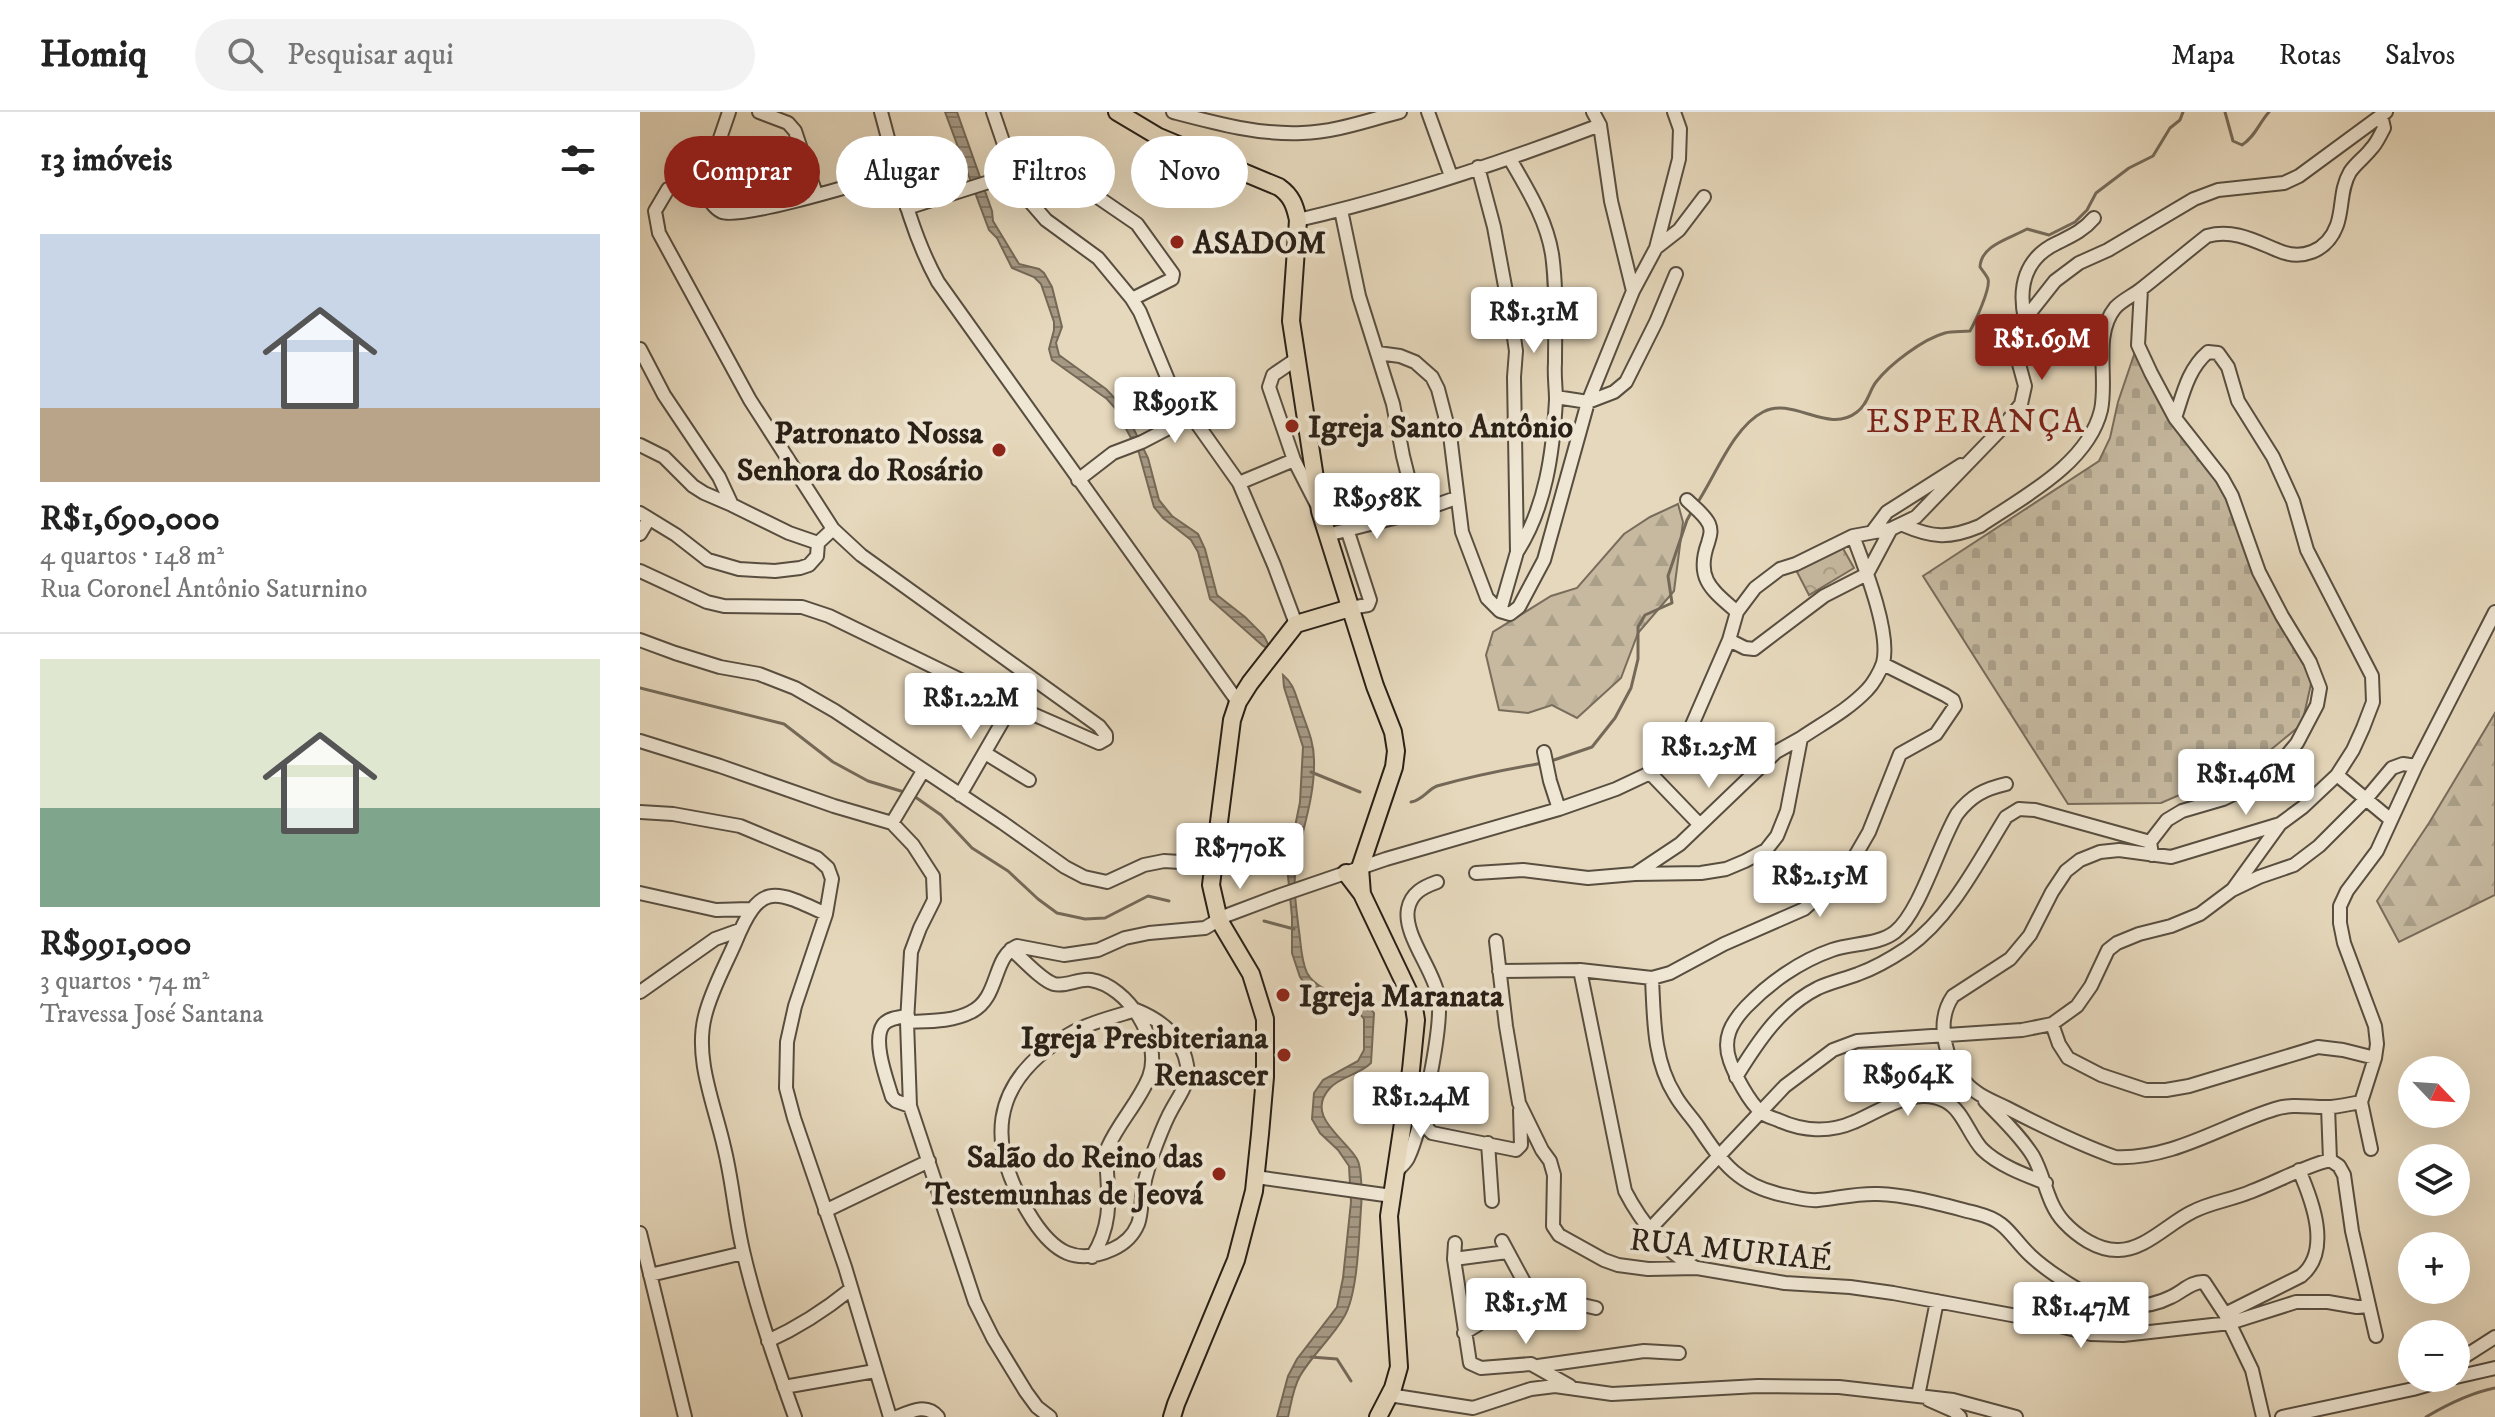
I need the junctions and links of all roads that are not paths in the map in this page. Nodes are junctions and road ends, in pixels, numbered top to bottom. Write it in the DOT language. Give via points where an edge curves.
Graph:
graph roads {
  1 [pos="729,112"];
  2 [pos="759,112"];
  3 [pos="881,112"];
  4 [pos="993,112"];
  5 [pos="1117,112"];
  6 [pos="1173,112"];
  7 [pos="1400,112"];
  8 [pos="1428,112"];
  9 [pos="1593,112"];
  10 [pos="1674,112"];
  11 [pos="1686,112"];
  12 [pos="2384,114"];
  13 [pos="1600,125"];
  14 [pos="1680,129"];
  15 [pos="721,136"];
  16 [pos="797,136"];
  17 [pos="888,136"];
  18 [pos="1001,136"];
  19 [pos="1510,159"];
  20 [pos="1478,167"];
  21 [pos="1451,176"];
  22 [pos="664,196"];
  23 [pos="1704,197"];
  24 [pos="716,208"];
  25 [pos="759,208"];
  26 [pos="907,208"];
  27 [pos="1036,208"];
  28 [pos="1114,208"];
  29 [pos="1341,210"];
  30 [pos="2094,218"];
  31 [pos="1298,220"];
  32 [pos="1656,248"];
  33 [pos="1676,274"];
  34 [pos="2141,289"];
  35 [pos="1633,291"];
  36 [pos="1132,299"];
  37 [pos="2025,319"];
  38 [pos="640,349"];
  39 [pos="1378,353"];
  40 [pos="1295,360"];
  41 [pos="1556,397"];
  42 [pos="1588,402"];
  43 [pos="1192,416"];
  44 [pos="2175,418"];
  45 [pos="640,445"];
  46 [pos="1973,458"];
  47 [pos="1294,460"];
  48 [pos="1078,480"];
  49 [pos="1239,483"];
  50 [pos="1456,498"];
  51 [pos="1690,503"];
  52 [pos="732,505"];
  53 [pos="1320,511"];
  54 [pos="1417,512"];
  55 [pos="645,516"];
  56 [pos="1897,527"];
  57 [pos="833,529"];
  58 [pos="1347,529"];
  59 [pos="1872,532"];
  60 [pos="640,534"];
  61 [pos="1327,535"];
  62 [pos="1853,536"];
  63 [pos="818,543"];
  64 [pos="1517,552"];
  65 [pos="640,571"];
  66 [pos="1867,574"];
  67 [pos="1350,608"];
  68 [pos="1500,611"];
  69 [pos="1737,612"];
  70 [pos="2495,612"];
  71 [pos="1296,624"];
  72 [pos="640,640"];
  73 [pos="1729,640"];
  74 [pos="1883,664"];
  75 [pos="1238,702"];
  76 [pos="1012,705"];
  77 [pos="1801,738"];
  78 [pos="640,741"];
  79 [pos="985,753"];
  80 [pos="1545,755"];
  81 [pos="2416,766"];
  82 [pos="923,771"];
  83 [pos="1650,773"];
  84 [pos="2337,775"];
  85 [pos="1029,780"];
  86 [pos="2006,784"];
  87 [pos="960,795"];
  88 [pos="2366,799"];
  89 [pos="1559,809"];
  90 [pos="640,812"];
  91 [pos="2391,820"];
  92 [pos="892,823"];
  93 [pos="2280,824"];
  94 [pos="1700,825"];
  95 [pos="2151,849"];
  96 [pos="1213,864"];
  97 [pos="1353,871"];
  98 [pos="1476,873"];
  99 [pos="1635,874"];
  100 [pos="1437,882"];
  101 [pos="2232,890"];
  102 [pos="640,893"];
  103 [pos="750,909"];
  104 [pos="826,914"];
  105 [pos="1222,918"];
  106 [pos="740,930"];
  107 [pos="1496,941"];
  108 [pos="1011,949"];
  109 [pos="1580,970"];
  110 [pos="1499,971"];
  111 [pos="1652,978"];
  112 [pos="640,992"];
  113 [pos="1136,1010"];
  114 [pos="908,1019"];
  115 [pos="2052,1024"];
  116 [pos="1942,1034"];
  117 [pos="2375,1058"];
  118 [pos="1736,1077"];
  119 [pos="1429,1079"];
  120 [pos="1977,1093"];
  121 [pos="2361,1102"];
  122 [pos="1519,1103"];
  123 [pos="910,1106"];
  124 [pos="2328,1107"];
  125 [pos="1761,1112"];
  126 [pos="1488,1143"];
  127 [pos="2371,1149"];
  128 [pos="1719,1158"];
  129 [pos="2330,1160"];
  130 [pos="929,1161"];
  131 [pos="2299,1170"];
  132 [pos="1396,1172"];
  133 [pos="1256,1177"];
  134 [pos="2046,1183"];
  135 [pos="1392,1196"];
  136 [pos="1492,1201"];
  137 [pos="825,1211"];
  138 [pos="1650,1229"];
  139 [pos="640,1233"];
  140 [pos="1455,1243"];
  141 [pos="743,1253"];
  142 [pos="1092,1257"];
  143 [pos="1454,1259"];
  144 [pos="1697,1268"];
  145 [pos="650,1275"];
  146 [pos="851,1289"];
  147 [pos="1530,1293"];
  148 [pos="1937,1301"];
  149 [pos="2369,1306"];
  150 [pos="1596,1308"];
  151 [pos="2227,1319"];
  152 [pos="1464,1333"];
  153 [pos="2376,1336"];
  154 [pos="2495,1337"];
  155 [pos="768,1341"];
  156 [pos="1679,1353"];
  157 [pos="2470,1353"];
  158 [pos="1538,1366"];
  159 [pos="2495,1368"];
  160 [pos="875,1371"];
  161 [pos="2470,1374"];
  162 [pos="784,1387"];
  163 [pos="1573,1387"];
  164 [pos="2398,1391"];
  165 [pos="1389,1395"];
  166 [pos="1920,1396"];
  167 [pos="2331,1412"];
  168 [pos="2299,1416"];
  169 [pos="685,1417"];
  170 [pos="795,1417"];
  171 [pos="890,1417"];
  172 [pos="897,1417"];
  173 [pos="938,1417"];
  174 [pos="1050,1417"];
  175 [pos="1172,1417"];
  176 [pos="1378,1417"];
  177 [pos="1960,1417"];
  178 [pos="2016,1417"];
  179 [pos="2263,1417"];
  180 [pos="2282,1417"];
  1 -- 15 [label="street"];
  2 -- 16 [label="street" via="788,123"];
  3 -- 17 [label="street"];
  4 -- 18 [label="street"];
  5 -- 31 [label="main road" via="1159,137 1279,187 1292,199"];
  6 -- 7 [label="street" via="1265,132 1303,133"];
  8 -- 21 [label="street"];
  9 -- 13 [label="street"];
  10 -- 14 [label="street"];
  11 -- 14 [label="street"];
  12 -- 34 [label="street" via="2384,128 2373,148 2350,173 2337,226 2319,248 2297,256 2221,232 2207,236"];
  12 -- 37 [label="street" via="2299,176 2194,199 2079,263 2055,281"];
  13 -- 19 [label="street"];
  13 -- 35 [label="street" via="1611,201"];
  14 -- 32 [label="street" via="1679,159"];
  19 -- 20 [label="street"];
  19 -- 41 [label="street" via="1536,204 1552,253"];
  20 -- 21 [label="street"];
  20 -- 64 [label="street" via="1516,351"];
  21 -- 29 [label="street"];
  22 -- 57 [label="street" via="655,211 659,233 750,400"];
  23 -- 32 [label="street" via="1679,230"];
  24 -- 25 [label="street" via="734,214"];
  26 -- 48 [label="street" via="938,282"];
  27 -- 36 [label="street" via="1098,258"];
  28 -- 36 [label="street" via="1137,224 1173,274"];
  29 -- 31 [label="street"];
  29 -- 39 [label="street" via="1359,296"];
  30 -- 37 [label="street" via="2038,256 2021,290"];
  31 -- 40 [label="main road" via="1291,308"];
  32 -- 35 [label="street"];
  33 -- 42 [label="street" via="1626,382"];
  34 -- 44 [label="street" via="2138,345"];
  34 -- 56 [label="street" via="2115,308 2106,328 2101,409 2092,434 2060,470 1966,532 1929,535"];
  35 -- 42 [label="street"];
  36 -- 43 [label="street" via="1171,387"];
  37 -- 46 [label="street" via="2018,336 2025,386 2021,404"];
  38 -- 52 [label="street"];
  39 -- 50 [label="street" via="1415,362 1432,377 1450,435"];
  39 -- 54 [label="street"];
  40 -- 47 [label="street" via="1273,375 1269,387"];
  40 -- 53 [label="main road"];
  41 -- 42 [label="street"];
  41 -- 64 [label="street" via="1542,494 1531,531"];
  42 -- 68 [label="street" via="1544,560 1516,611"];
  43 -- 48 [label="street" via="1104,458"];
  43 -- 49 [label="street"];
  44 -- 84 [label="street" via="2199,360 2208,352 2218,353 2238,401 2273,457 2307,550 2372,676 2373,702"];
  44 -- 95 [label="street" via="2232,496 2259,572 2310,662 2320,696 2297,743 2269,777 2167,820"];
  45 -- 52 [label="street" via="664,457 693,486"];
  46 -- 56 [label="street" via="1931,504"];
  46 -- 59 [label="street" via="1887,512"];
  47 -- 49 [label="street"];
  47 -- 53 [label="street"];
  48 -- 75 [label="street"];
  49 -- 71 [label="street"];
  50 -- 54 [label="street"];
  50 -- 68 [label="street" via="1477,577"];
  51 -- 69 [label="street" via="1707,520 1711,535 1702,569 1713,591"];
  52 -- 63 [label="street"];
  53 -- 61 [label="main road"];
  54 -- 58 [label="street"];
  55 -- 60 [label="street"];
  55 -- 63 [label="street" via="708,560 739,569 800,568 814,561"];
  56 -- 59 [label="street"];
  56 -- 66 [label="street"];
  57 -- 63 [label="street"];
  57 -- 76 [label="street" via="861,555 1099,726 1106,737 1103,743 1096,741"];
  58 -- 61 [label="street"];
  58 -- 67 [label="street" via="1370,600"];
  59 -- 62 [label="street"];
  61 -- 67 [label="main road"];
  62 -- 66 [label="street"];
  62 -- 69 [label="street" via="1766,577"];
  64 -- 68 [label="street"];
  65 -- 76 [label="street" via="707,602 802,607 829,616"];
  66 -- 73 [label="street" via="1824,596 1754,649"];
  66 -- 74 [label="street" via="1884,641"];
  67 -- 71 [label="main road"];
  67 -- 97 [label="main road" via="1396,751"];
  69 -- 73 [label="street"];
  70 -- 81 [label="street"];
  71 -- 75 [label="main road"];
  72 -- 82 [label="street" via="795,688"];
  73 -- 83 [label="street" via="1692,725 1677,749"];
  74 -- 77 [label="street" via="1869,688"];
  74 -- 111 [label="street" via="1945,695 1955,706 1936,734 1900,754 1854,858 1791,917"];
  75 -- 96 [label="main road"];
  76 -- 79 [label="street"];
  77 -- 94 [label="street" via="1776,752"];
  77 -- 99 [label="street" via="1787,811 1766,850 1726,869"];
  78 -- 92 [label="street"];
  79 -- 85 [label="street"];
  79 -- 87 [label="street"];
  80 -- 89 [label="street"];
  81 -- 88 [label="street" via="2397,764"];
  81 -- 91 [label="street"];
  82 -- 87 [label="street"];
  82 -- 92 [label="street"];
  83 -- 89 [label="street"];
  83 -- 94 [label="street"];
  84 -- 88 [label="street"];
  84 -- 93 [label="street"];
  86 -- 118 [label="street" via="1985,789 1957,814 1895,933 1812,959 1747,1005 1727,1034 1726,1049"];
  87 -- 96 [label="street" via="1065,867 1097,881 1164,861"];
  88 -- 91 [label="street"];
  88 -- 101 [label="street" via="2294,865"];
  89 -- 97 [label="street"];
  90 -- 104 [label="street" via="740,826 817,858 832,879"];
  91 -- 117 [label="street" via="2340,906 2344,943 2375,1026"];
  92 -- 114 [label="street" via="913,845 935,887 911,952"];
  93 -- 95 [label="street" via="2171,857"];
  93 -- 101 [label="street"];
  94 -- 99 [label="street"];
  95 -- 116 [label="street" via="2100,852 2066,871 2022,946 1998,969 1953,996"];
  95 -- 118 [label="street" via="2035,810 2013,811 1929,929 1884,962 1803,997 1762,1036"];
  96 -- 105 [label="main road" via="1211,885"];
  97 -- 105 [label="street"];
  97 -- 132 [label="main road" via="1415,1010"];
  98 -- 99 [label="street" via="1523,870 1588,878"];
  100 -- 119 [label="street" via="1413,895 1407,919 1440,1003"];
  101 -- 115 [label="street" via="2200,914 2117,943 2077,1006"];
  102 -- 103 [label="street" via="716,910"];
  103 -- 104 [label="street" via="777,894"];
  103 -- 106 [label="street"];
  104 -- 137 [label="street" via="795,1006 785,1066 794,1118"];
  105 -- 108 [label="street" via="1198,929 1125,938 1072,954"];
  105 -- 133 [label="main road" via="1251,974 1265,1019"];
  106 -- 112 [label="street" via="715,939"];
  106 -- 141 [label="street" via="705,1017 702,1055"];
  107 -- 110 [label="street, RUA MURIAÉ"];
  108 -- 113 [label="street" via="1054,984 1092,980"];
  108 -- 114 [label="street" via="985,1002 973,1012 952,1019"];
  109 -- 110 [label="street"];
  109 -- 111 [label="street"];
  109 -- 138 [label="street" via="1625,1191"];
  110 -- 122 [label="street, RUA MURIAÉ"];
  111 -- 128 [label="street" via="1658,1060 1675,1095"];
  113 -- 142 [label="street" via="1152,1062 1108,1147 1109,1216"];
  113 -- 142 [label="street" via="1175,1037 1184,1050 1188,1076 1151,1158 1137,1227 1121,1245"];
  113 -- 142 [label="street" via="1087,1026 1049,1048 1027,1067 1002,1109 1001,1141 1030,1215 1057,1248 1072,1256"];
  114 -- 123 [label="street"];
  114 -- 123 [label="street" via="889,1020 879,1038 892,1097"];
  115 -- 116 [label="street"];
  115 -- 117 [label="street" via="2068,1058 2146,1090 2189,1086 2318,1047"];
  116 -- 120 [label="street" via="1955,1068"];
  116 -- 125 [label="street" via="1857,1041 1833,1050 1785,1086"];
  117 -- 121 [label="street"];
  118 -- 125 [label="street"];
  119 -- 126 [label="street" via="1429,1131"];
  119 -- 132 [label="street" via="1408,1158"];
  120 -- 124 [label="street" via="2115,1157 2131,1158 2170,1149 2279,1107"];
  120 -- 134 [label="street" via="2022,1140"];
  121 -- 124 [label="street"];
  121 -- 127 [label="street"];
  122 -- 126 [label="street" via="1520,1148"];
  122 -- 144 [label="street, RUA MURIAÉ" via="1550,1161 1553,1226 1559,1235 1618,1265"];
  123 -- 130 [label="street"];
  124 -- 129 [label="street"];
  125 -- 128 [label="street"];
  125 -- 134 [label="street" via="1794,1127 1831,1129 1892,1103 1939,1099 1952,1106 1982,1149"];
  126 -- 136 [label="street"];
  128 -- 138 [label="street"];
  128 -- 151 [label="street" via="1745,1182 1769,1192 1815,1201 1882,1194 1983,1215 2000,1222 2028,1253 2099,1301 2152,1304 2201,1281"];
  129 -- 131 [label="street"];
  129 -- 149 [label="street" via="2342,1170"];
  130 -- 137 [label="street"];
  130 -- 174 [label="street" via="975,1302 1026,1392"];
  131 -- 134 [label="street" via="2193,1211 2120,1251 2093,1244 2064,1222"];
  131 -- 151 [label="street" via="2315,1213 2313,1263 2301,1276"];
  132 -- 135 [label="main road"];
  133 -- 135 [label="street"];
  133 -- 175 [label="main road" via="1232,1271"];
  135 -- 165 [label="main road" via="1399,1367"];
  137 -- 146 [label="street"];
  138 -- 144 [label="street" via="1675,1256"];
  139 -- 145 [label="street"];
  140 -- 143 [label="street"];
  141 -- 145 [label="street"];
  141 -- 155 [label="street"];
  143 -- 147 [label="street" via="1505,1246"];
  143 -- 152 [label="street"];
  144 -- 148 [label="street, RUA MURIAÉ"];
  145 -- 169 [label="street"];
  146 -- 155 [label="street" via="797,1328"];
  146 -- 160 [label="street"];
  147 -- 150 [label="street"];
  147 -- 152 [label="street"];
  148 -- 151 [label="street, RUA MURIAÉ" via="2091,1334 2123,1335"];
  148 -- 166 [label="street"];
  149 -- 151 [label="street" via="2296,1302"];
  149 -- 153 [label="street"];
  151 -- 179 [label="street" via="2252,1370"];
  152 -- 158 [label="street" via="1475,1366"];
  154 -- 157 [label="street"];
  155 -- 162 [label="street"];
  156 -- 158 [label="street" via="1644,1351"];
  158 -- 163 [label="street"];
  159 -- 161 [label="street"];
  160 -- 162 [label="street"];
  160 -- 171 [label="street"];
  162 -- 170 [label="street"];
  163 -- 165 [label="street" via="1531,1389 1473,1408"];
  163 -- 166 [label="street" via="1612,1394 1810,1386"];
  164 -- 167 [label="street"];
  165 -- 176 [label="main road"];
  166 -- 177 [label="street"];
  166 -- 178 [label="street"];
  167 -- 168 [label="street"];
  168 -- 180 [label="street"];
  172 -- 173 [label="street" via="925,1409"];
}
